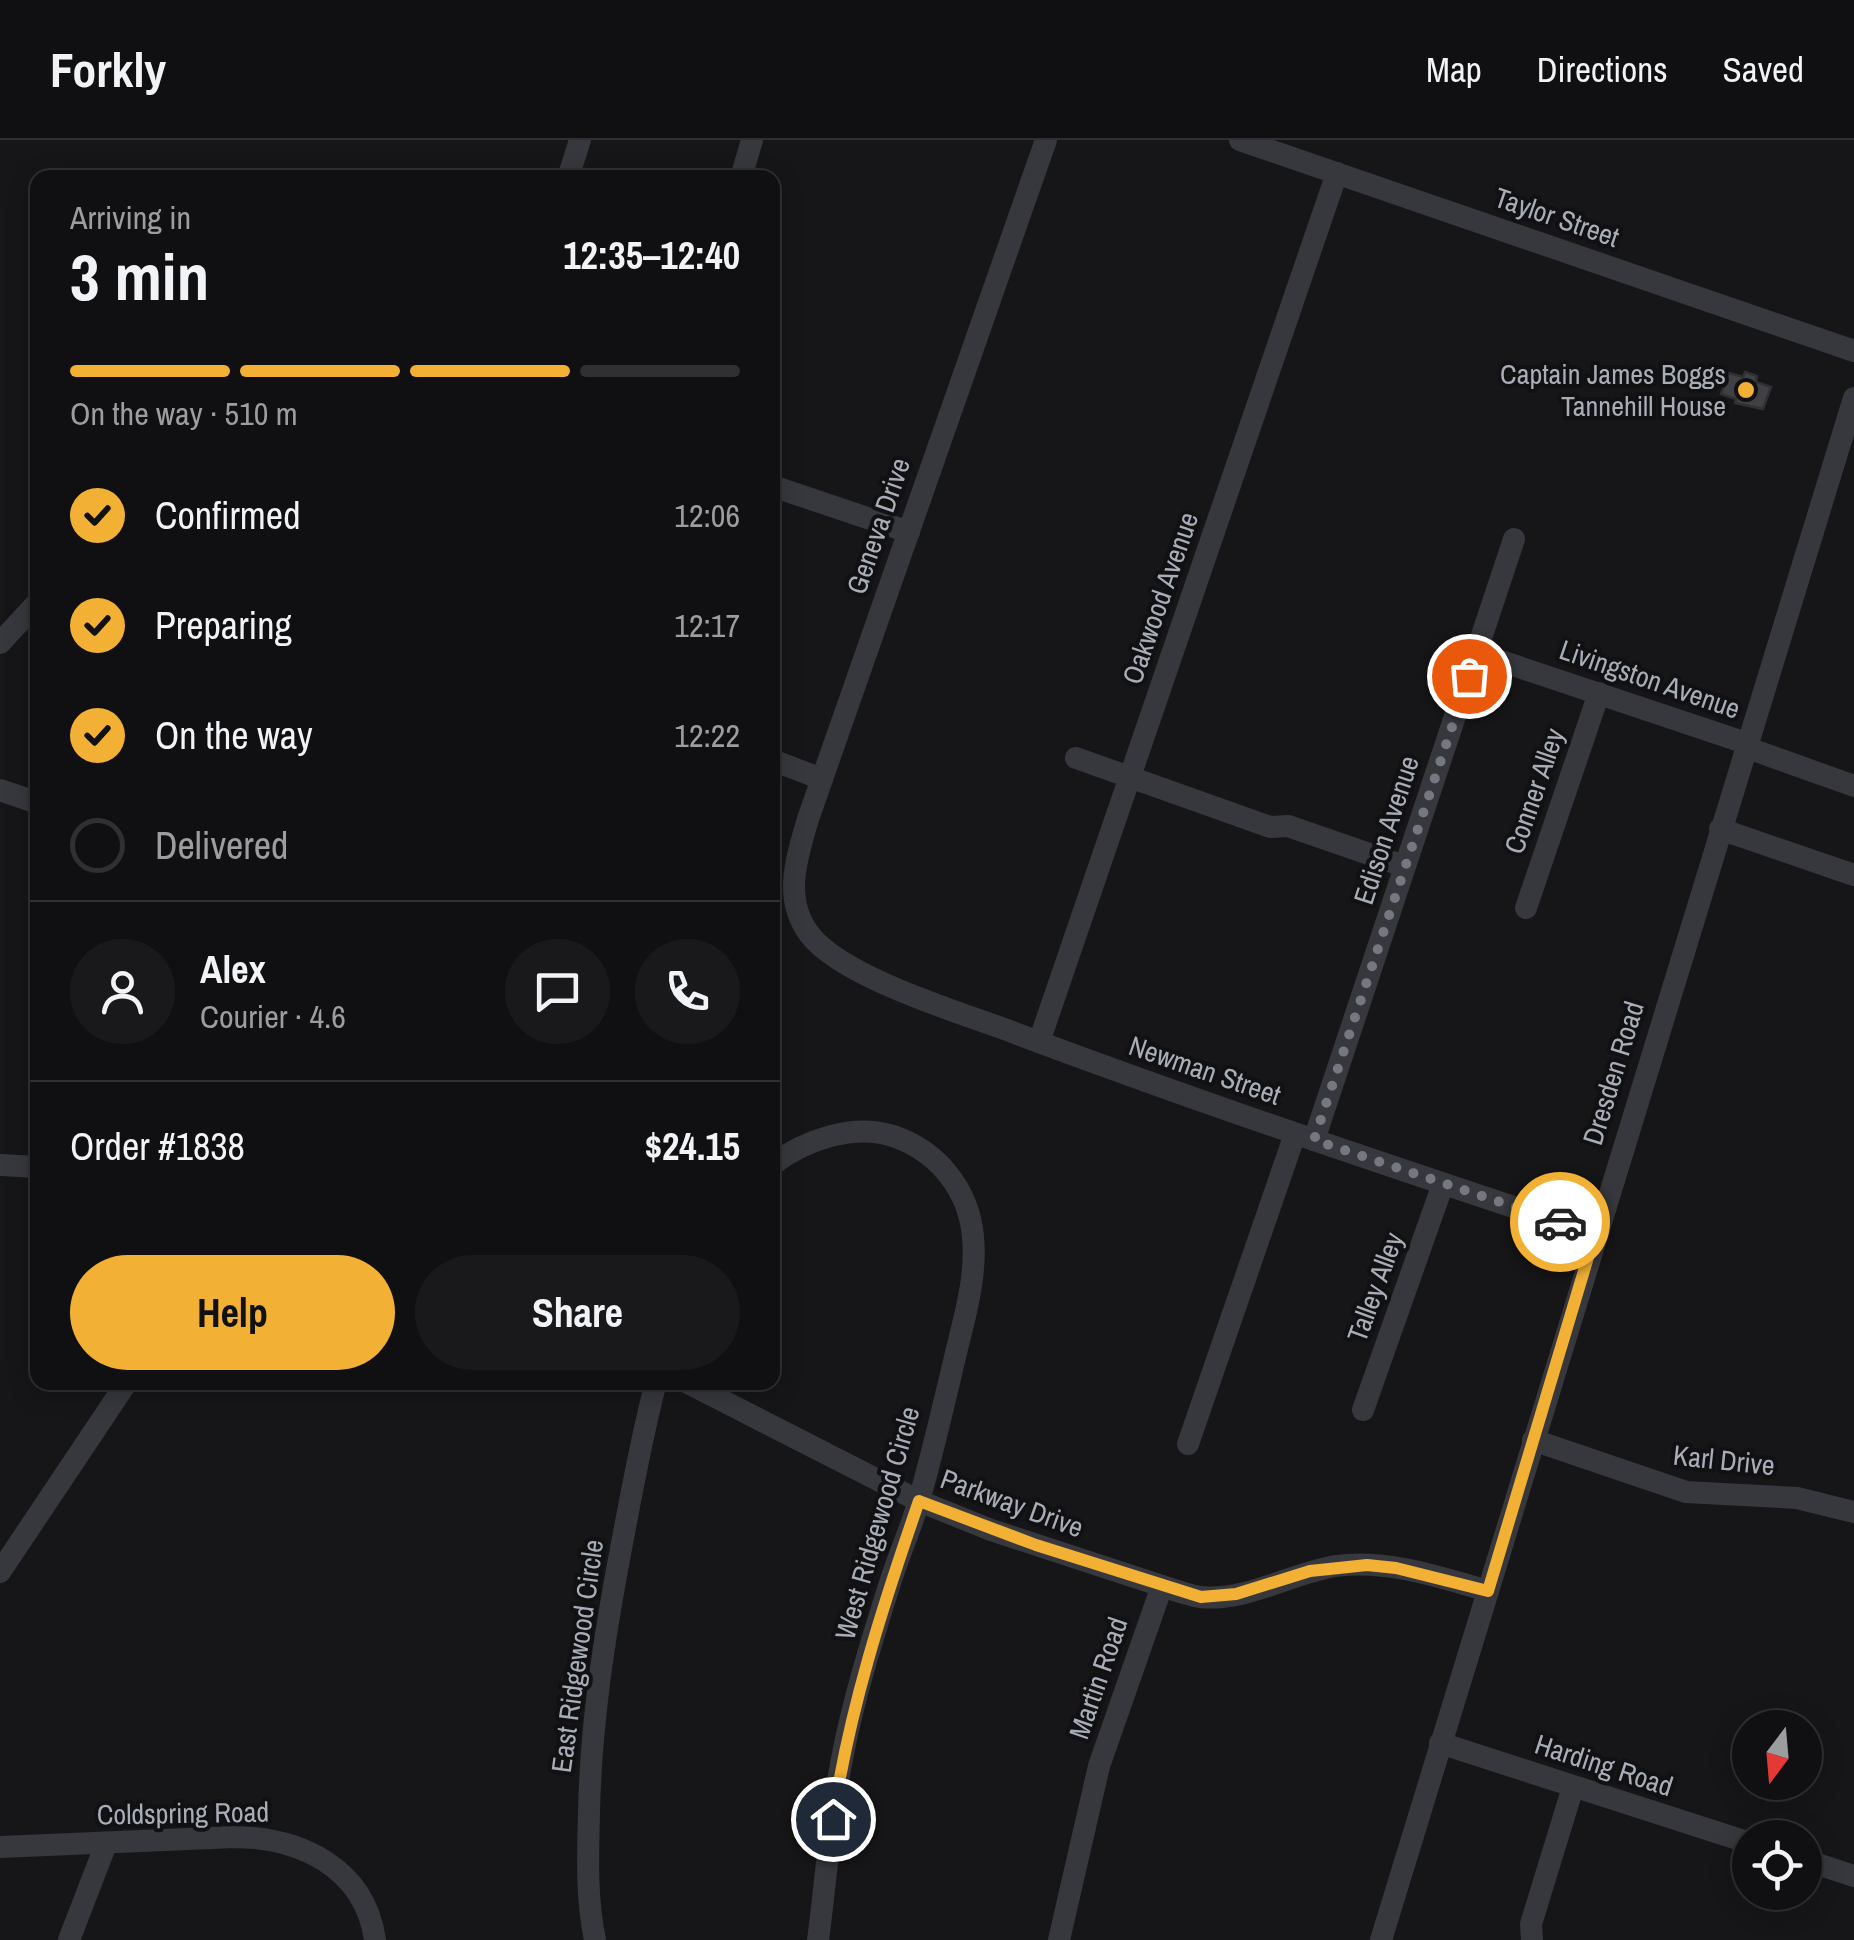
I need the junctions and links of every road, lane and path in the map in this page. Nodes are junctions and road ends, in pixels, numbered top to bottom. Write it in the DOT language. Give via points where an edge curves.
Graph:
graph roads {
  1 [pos="580,140"];
  2 [pos="752,140"];
  3 [pos="1046,140"];
  4 [pos="1240,140"];
  5 [pos="571,170"];
  6 [pos="743,170"];
  7 [pos="1337,173"];
  8 [pos="1854,351"];
  9 [pos="1854,398"];
  10 [pos="780,489"];
  11 [pos="908,532"];
  12 [pos="1514,538"];
  13 [pos="30,611"];
  14 [pos="0,643"];
  15 [pos="1477,653"];
  16 [pos="1599,694"];
  17 [pos="1746,745"];
  18 [pos="1076,758"];
  19 [pos="780,763"];
  20 [pos="1128,777"];
  21 [pos="822,779"];
  22 [pos="1854,786"];
  23 [pos="0,790"];
  24 [pos="30,800"];
  25 [pos="1720,829"];
  26 [pos="1404,866"];
  27 [pos="1854,875"];
  28 [pos="1526,908"];
  29 [pos="810,934"];
  30 [pos="1039,1042"];
  31 [pos="1304,1137"];
  32 [pos="780,1161"];
  33 [pos="0,1165"];
  34 [pos="30,1167"];
  35 [pos="1444,1184"];
  36 [pos="1595,1234"];
  37 [pos="122,1390"];
  38 [pos="654,1390"];
  39 [pos="702,1390"];
  40 [pos="1364,1410"];
  41 [pos="1534,1440"];
  42 [pos="1188,1444"];
  43 [pos="919,1501"];
  44 [pos="1854,1512"];
  45 [pos="0,1572"];
  46 [pos="1162,1586"];
  47 [pos="1488,1591"];
  48 [pos="1440,1744"];
  49 [pos="1573,1787"];
  50 [pos="1732,1836"];
  51 [pos="106,1844"];
  52 [pos="0,1847"];
  53 [pos="1822,1866"];
  54 [pos="1854,1876"];
  55 [pos="69,1940"];
  56 [pos="374,1940"];
  57 [pos="595,1940"];
  58 [pos="818,1940"];
  59 [pos="1059,1940"];
  60 [pos="1381,1940"];
  61 [pos="1532,1940"];
  1 -- 5 [label="street"];
  2 -- 6 [label="street"];
  3 -- 11 [label="street, Geneva Drive"];
  4 -- 7 [label="street, Taylor Street"];
  7 -- 8 [label="street, Taylor Street"];
  7 -- 20 [label="street, Oakwood Avenue"];
  9 -- 17 [label="street, Dresden Road"];
  10 -- 11 [label="street"];
  11 -- 21 [label="street, Geneva Drive"];
  12 -- 15 [label="street, Edison Avenue"];
  13 -- 14 [label="street"];
  15 -- 16 [label="street, Livingston Avenue"];
  15 -- 26 [label="street, Edison Avenue"];
  16 -- 17 [label="street, Livingston Avenue"];
  16 -- 28 [label="street, Conner Alley"];
  17 -- 22 [label="street, Livingston Avenue"];
  17 -- 25 [label="street, Dresden Road"];
  18 -- 20 [label="street"];
  19 -- 21 [label="street"];
  20 -- 26 [label="street"];
  20 -- 30 [label="street, Oakwood Avenue"];
  21 -- 29 [label="street, Geneva Drive" via="793,882 796,908"];
  23 -- 24 [label="street"];
  25 -- 27 [label="street"];
  25 -- 36 [label="street, Dresden Road"];
  26 -- 31 [label="street, Edison Avenue" via="1367,987"];
  29 -- 30 [label="street, Newman Street" via="864,972"];
  30 -- 31 [label="street, Newman Street"];
  31 -- 35 [label="street, Newman Street"];
  31 -- 42 [label="street, Edison Avenue"];
  32 -- 43 [label="street, West Ridgewood Circle" via="810,1144 867,1130 913,1143 940,1164 962,1197 973,1236 968,1299"];
  33 -- 34 [label="street"];
  35 -- 36 [label="street, Newman Street"];
  35 -- 40 [label="street, Talley Alley"];
  36 -- 41 [label="street, Dresden Road"];
  37 -- 45 [label="street"];
  38 -- 57 [label="street, East Ridgewood Circle" via="607,1618 590,1746 588,1877"];
  39 -- 43 [label="street, Parkway Drive"];
  41 -- 44 [label="street, Karl Drive" via="1686,1492 1797,1498"];
  41 -- 47 [label="street, Dresden Road"];
  43 -- 46 [label="street, Parkway Drive"];
  43 -- 58 [label="street, West Ridgewood Circle" via="842,1759"];
  46 -- 47 [label="street" via="1201,1597 1236,1594 1310,1571 1367,1565"];
  46 -- 59 [label="street, Martin Road" via="1099,1766"];
  47 -- 48 [label="street, Dresden Road"];
  48 -- 49 [label="street, Harding Road"];
  48 -- 60 [label="street, Dresden Road"];
  49 -- 50 [label="street, Harding Road"];
  49 -- 61 [label="street" via="1530,1924"];
  51 -- 52 [label="street, Coldspring Road"];
  51 -- 55 [label="street"];
  51 -- 56 [label="street, Coldspring Road" via="234,1836 303,1848 352,1885"];
  53 -- 54 [label="street"];
}
